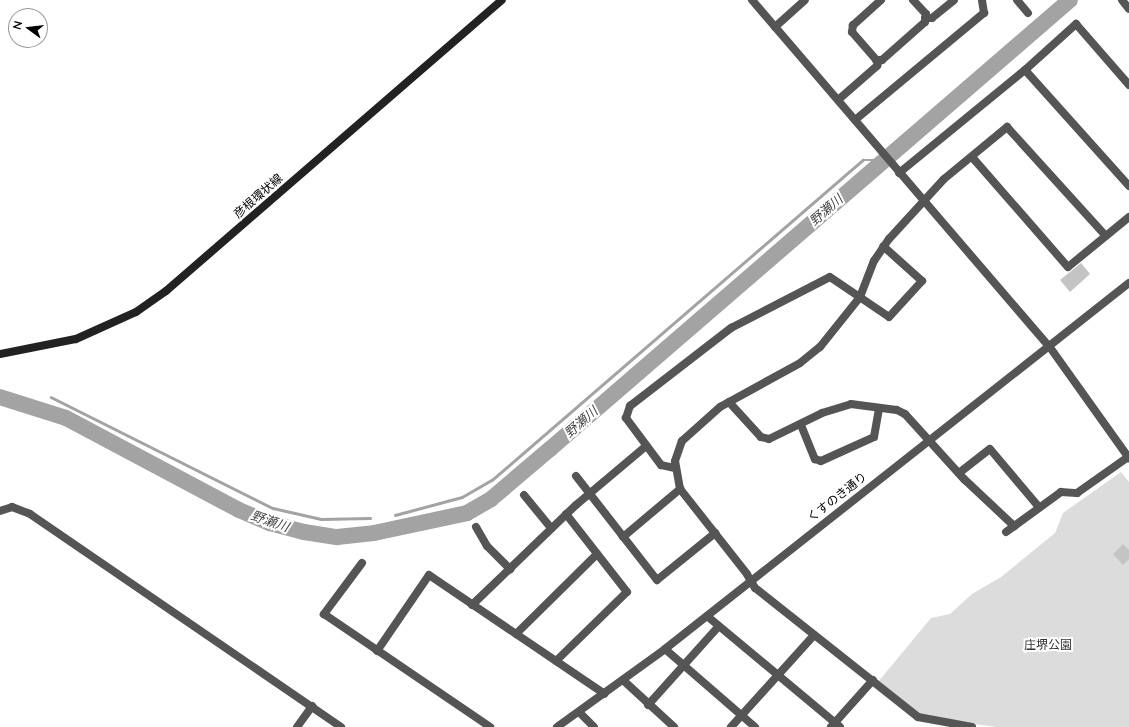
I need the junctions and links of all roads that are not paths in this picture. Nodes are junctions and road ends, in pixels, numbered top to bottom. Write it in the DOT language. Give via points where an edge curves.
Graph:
graph roads {
  1 [pos="502,0"];
  2 [pos="752,0"];
  3 [pos="881,0"];
  4 [pos="913,0"];
  5 [pos="954,0"];
  6 [pos="982,0"];
  7 [pos="1017,0"];
  8 [pos="1122,0"];
  9 [pos="800,2"];
  10 [pos="1129,9"];
  11 [pos="1028,13"];
  12 [pos="925,18"];
  13 [pos="776,26"];
  14 [pos="878,60"];
  15 [pos="1025,70"];
  16 [pos="1129,85"];
  17 [pos="838,100"];
  18 [pos="854,120"];
  19 [pos="972,157"];
  20 [pos="899,173"];
  21 [pos="1129,186"];
  22 [pos="923,201"];
  23 [pos="1129,216"];
  24 [pos="1106,236"];
  25 [pos="883,246"];
  26 [pos="1129,283"];
  27 [pos="860,297"];
  28 [pos="1049,346"];
  29 [pos="0,354"];
  30 [pos="729,402"];
  31 [pos="879,408"];
  32 [pos="801,424"];
  33 [pos="929,440"];
  34 [pos="646,446"];
  35 [pos="1129,458"];
  36 [pos="675,468"];
  37 [pos="959,473"];
  38 [pos="576,476"];
  39 [pos="680,489"];
  40 [pos="590,493"];
  41 [pos="524,495"];
  42 [pos="1038,506"];
  43 [pos="0,511"];
  44 [pos="566,514"];
  45 [pos="476,526"];
  46 [pos="1014,526"];
  47 [pos="551,528"];
  48 [pos="1006,532"];
  49 [pos="715,533"];
  50 [pos="623,537"];
  51 [pos="597,554"];
  52 [pos="362,563"];
  53 [pos="510,569"];
  54 [pos="751,580"];
  55 [pos="472,605"];
  56 [pos="707,616"];
  57 [pos="719,626"];
  58 [pos="516,634"];
  59 [pos="814,635"];
  60 [pos="665,648"];
  61 [pos="377,651"];
  62 [pos="556,661"];
  63 [pos="683,664"];
  64 [pos="777,676"];
  65 [pos="624,680"];
  66 [pos="873,680"];
  67 [pos="605,694"];
  68 [pos="648,704"];
  69 [pos="312,706"];
  70 [pos="579,712"];
  71 [pos="742,715"];
  72 [pos="835,726"];
  73 [pos="297,727"];
  74 [pos="341,727"];
  75 [pos="490,727"];
  76 [pos="557,727"];
  77 [pos="594,727"];
  78 [pos="674,727"];
  79 [pos="731,727"];
  80 [pos="755,727"];
  81 [pos="972,727"];
  1 -- 29 [label="main road, 彦根環状線" via="154,300 136,312 76,339"];
  2 -- 13 [label="street"];
  3 -- 14 [label="street" via="853,24 852,32"];
  4 -- 12 [label="street" via="926,14"];
  5 -- 12 [label="street" via="932,18"];
  6 -- 18 [label="street" via="984,13"];
  7 -- 11 [label="street"];
  8 -- 10 [label="street"];
  9 -- 13 [label="street"];
  12 -- 14 [label="street" via="925,22 882,60"];
  13 -- 17 [label="street"];
  14 -- 17 [label="street" via="877,66"];
  15 -- 16 [label="street" via="1076,24"];
  15 -- 20 [label="street"];
  15 -- 21 [label="street"];
  17 -- 18 [label="street"];
  18 -- 20 [label="street"];
  19 -- 22 [label="street" via="944,179"];
  19 -- 24 [label="street" via="1007,127"];
  19 -- 24 [label="street" via="1068,268"];
  20 -- 22 [label="street"];
  22 -- 25 [label="street"];
  22 -- 28 [label="street"];
  23 -- 24 [label="street"];
  25 -- 27 [label="street"];
  25 -- 27 [label="street" via="922,281 889,317"];
  26 -- 28 [label="street, くすのき通り"];
  27 -- 30 [label="street" via="820,347 800,363"];
  27 -- 34 [label="street" via="830,277 731,328 630,406 626,418"];
  28 -- 33 [label="street, くすのき通り"];
  28 -- 35 [label="street"];
  30 -- 32 [label="street" via="761,437 778,436"];
  30 -- 36 [label="street" via="691,430 682,441"];
  31 -- 32 [label="street" via="851,404 822,413"];
  31 -- 32 [label="street" via="874,436 821,461 816,459"];
  31 -- 33 [label="street" via="897,410 905,414"];
  33 -- 37 [label="street"];
  33 -- 54 [label="street, くすのき通り"];
  34 -- 36 [label="street" via="661,465"];
  34 -- 40 [label="street"];
  35 -- 42 [label="street" via="1077,493 1061,492"];
  36 -- 39 [label="street"];
  37 -- 42 [label="street" via="990,449"];
  37 -- 46 [label="street"];
  38 -- 40 [label="street"];
  39 -- 49 [label="street"];
  39 -- 50 [label="street"];
  40 -- 44 [label="street"];
  40 -- 50 [label="street"];
  41 -- 47 [label="street"];
  42 -- 46 [label="street"];
  43 -- 69 [label="street" via="12,507 30,514"];
  44 -- 47 [label="street"];
  44 -- 51 [label="street"];
  45 -- 53 [label="street" via="487,546"];
  46 -- 48 [label="street"];
  47 -- 53 [label="street"];
  49 -- 50 [label="street" via="657,580"];
  49 -- 54 [label="street"];
  51 -- 58 [label="street"];
  51 -- 62 [label="street" via="628,592"];
  52 -- 61 [label="street" via="324,614"];
  53 -- 55 [label="street"];
  54 -- 56 [label="street, くすのき通り"];
  54 -- 59 [label="street" via="755,588"];
  55 -- 58 [label="street"];
  55 -- 61 [label="street" via="429,575"];
  56 -- 57 [label="street"];
  56 -- 60 [label="street, くすのき通り"];
  57 -- 63 [label="street"];
  57 -- 64 [label="street"];
  58 -- 62 [label="street"];
  59 -- 64 [label="street"];
  59 -- 66 [label="street"];
  60 -- 63 [label="street"];
  60 -- 65 [label="street, くすのき通り"];
  61 -- 75 [label="street"];
  62 -- 67 [label="street"];
  63 -- 68 [label="street"];
  63 -- 71 [label="street"];
  64 -- 71 [label="street"];
  64 -- 72 [label="street"];
  65 -- 67 [label="street, くすのき通り"];
  65 -- 68 [label="street"];
  66 -- 72 [label="street"];
  66 -- 81 [label="street" via="918,717"];
  67 -- 70 [label="street, くすのき通り"];
  68 -- 78 [label="street"];
  69 -- 73 [label="street"];
  69 -- 74 [label="street"];
  70 -- 76 [label="street, くすのき通り"];
  70 -- 77 [label="street"];
  71 -- 79 [label="street"];
  71 -- 80 [label="street"];
}
